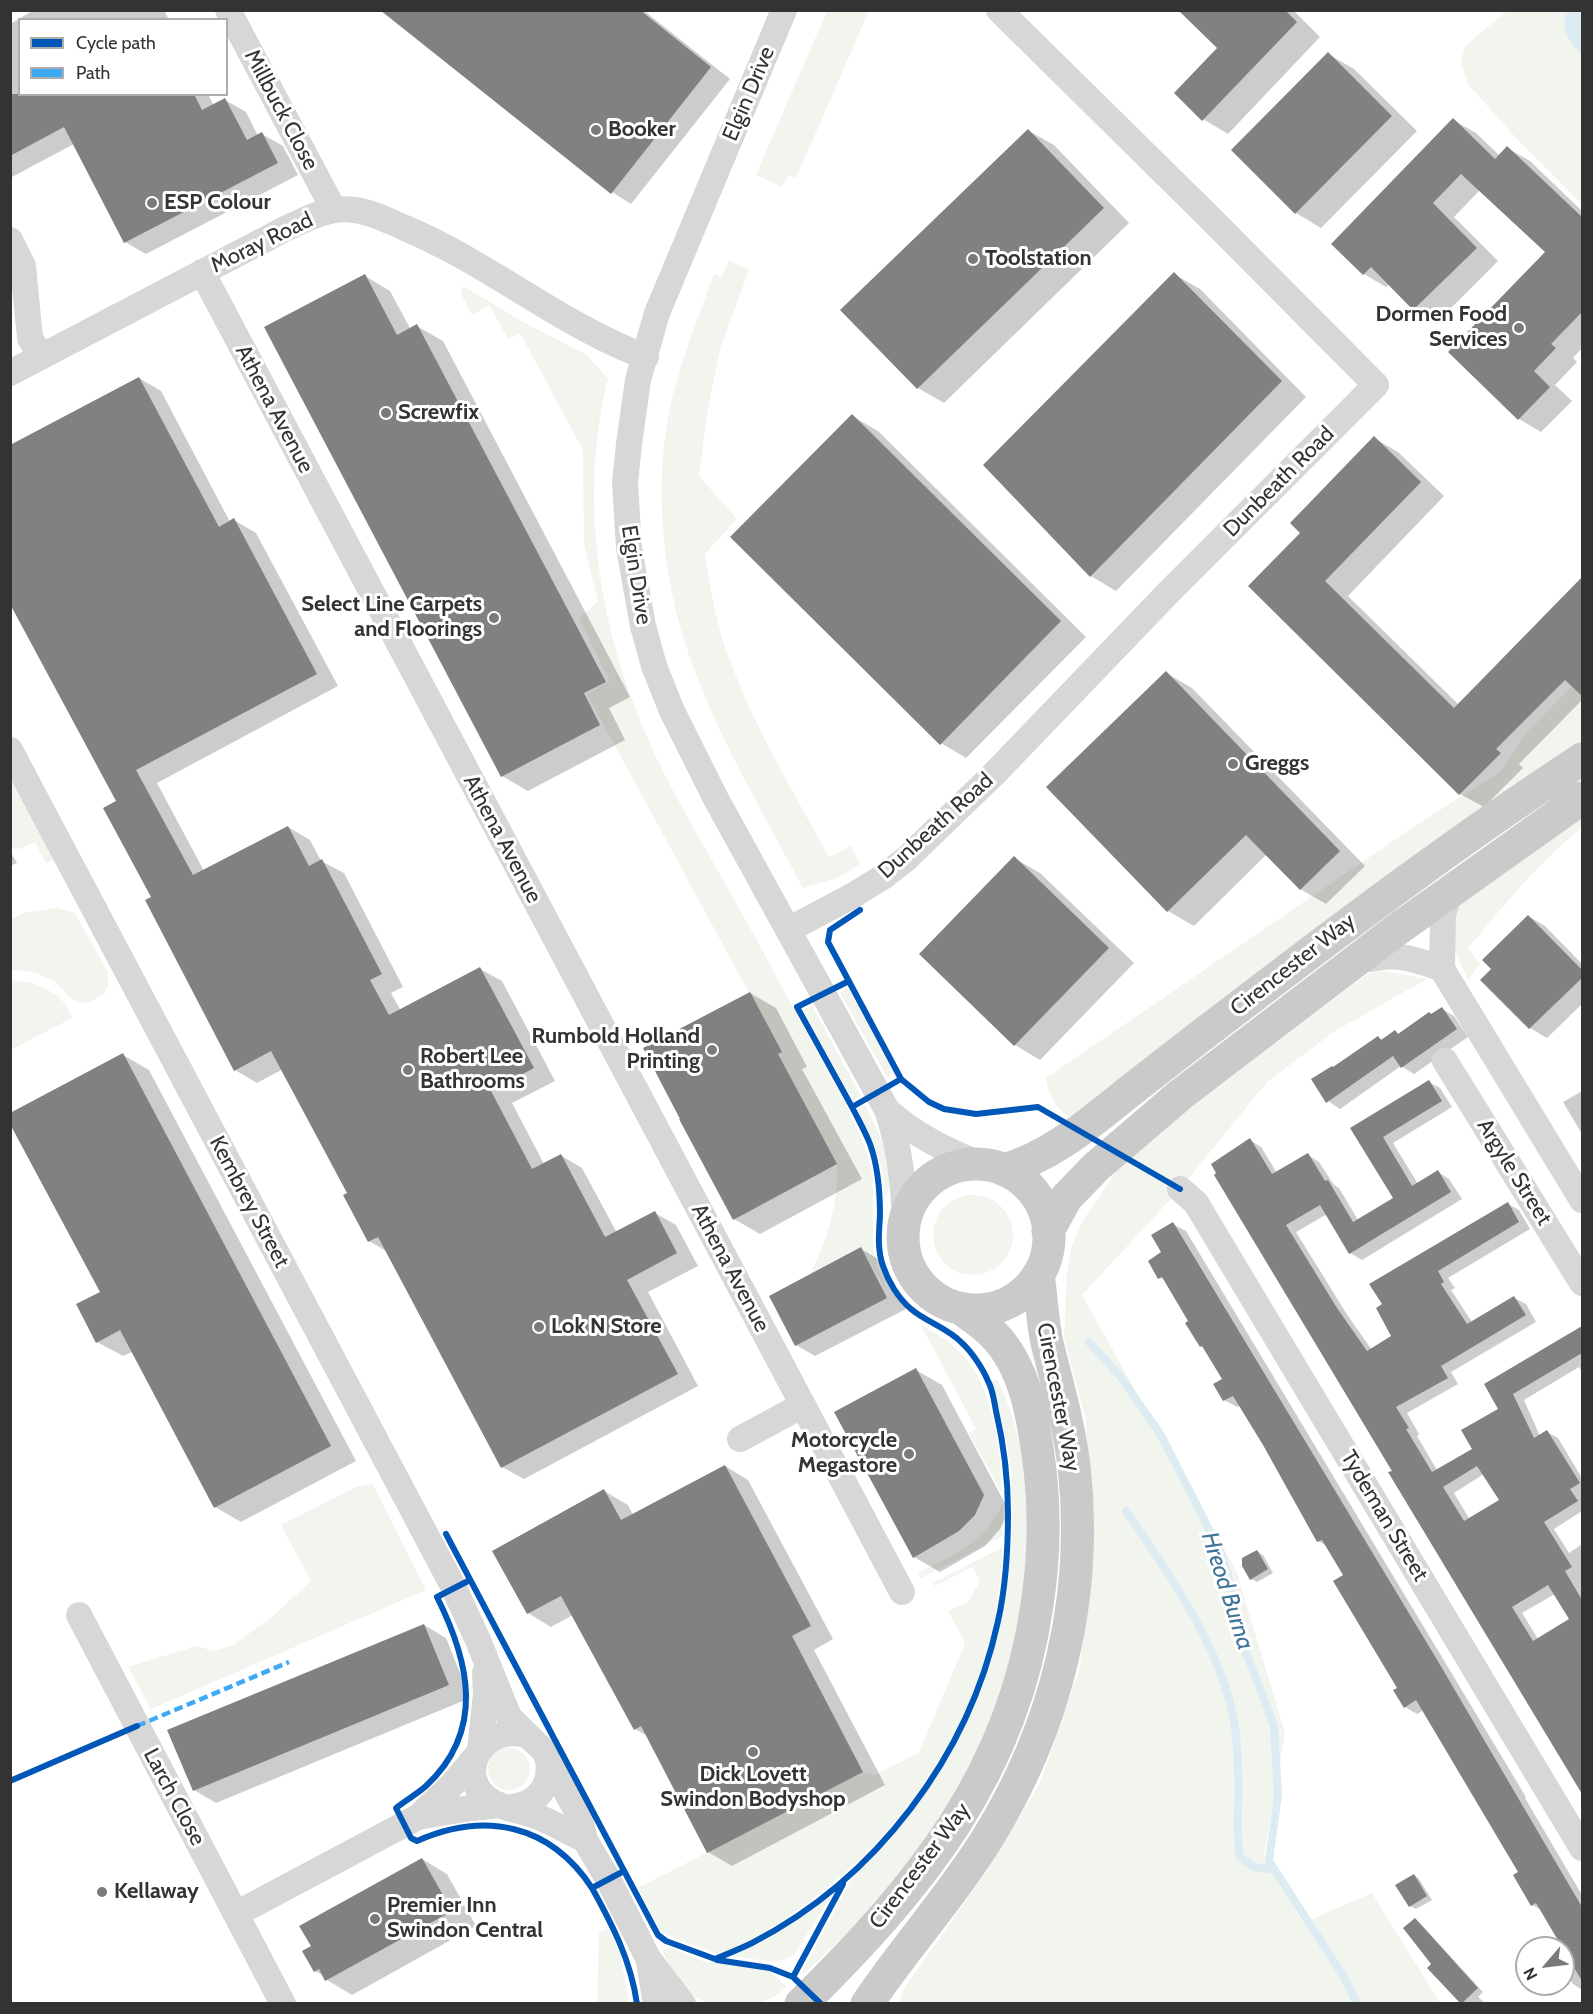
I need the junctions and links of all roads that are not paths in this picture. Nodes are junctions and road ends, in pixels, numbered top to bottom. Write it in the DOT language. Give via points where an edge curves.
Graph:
graph roads {
  1 [pos="228,10"];
  2 [pos="784,10"];
  3 [pos="999,10"];
  4 [pos="334,210"];
  5 [pos="10,240"];
  6 [pos="202,272"];
  7 [pos="41,357"];
  8 [pos="645,357"];
  9 [pos="10,373"];
  10 [pos="10,750"];
  11 [pos="1582,759"];
  12 [pos="1582,798"];
  13 [pos="1450,893"];
  14 [pos="788,930"];
  15 [pos="1353,963"];
  16 [pos="1442,969"];
  17 [pos="1445,1061"];
  18 [pos="887,1110"];
  19 [pos="992,1167"];
  20 [pos="1180,1189"];
  21 [pos="1582,1200"];
  22 [pos="905,1220"];
  23 [pos="1048,1231"];
  24 [pos="1038,1275"];
  25 [pos="1582,1283"];
  26 [pos="960,1308"];
  27 [pos="802,1405"];
  28 [pos="740,1438"];
  29 [pos="902,1592"];
  30 [pos="79,1615"];
  31 [pos="484,1656"];
  32 [pos="526,1735"];
  33 [pos="478,1753"];
  34 [pos="548,1760"];
  35 [pos="506,1806"];
  36 [pos="418,1818"];
  37 [pos="585,1840"];
  38 [pos="1582,1848"];
  39 [pos="236,1914"];
  40 [pos="648,1958"];
  41 [pos="283,2004"];
  42 [pos="656,2004"];
  43 [pos="683,2004"];
  44 [pos="801,2004"];
  45 [pos="867,2004"];
  1 -- 4 [label="street, Millbuck Close"];
  2 -- 8 [label="street, Elgin Drive" via="657,313"];
  3 -- 14 [label="street, Dunbeath Road" via="1376,386 907,858 852,896"];
  4 -- 6 [label="street, Moray Road" via="309,217"];
  4 -- 8 [label="street, Moray Road" via="372,214 434,240 587,329"];
  5 -- 7 [label="street" via="23,266 30,338"];
  6 -- 7 [label="street, Moray Road"];
  6 -- 27 [label="street, Athena Avenue"];
  7 -- 9 [label="street, Moray Road"];
  8 -- 14 [label="street, Elgin Drive" via="638,380 625,483 629,548 643,626 672,711"];
  10 -- 31 [label="street, Kembrey Street" via="435,1551"];
  11 -- 19 [label="main road, Cirencester Way" via="1363,912 1091,1122 1022,1164"];
  12 -- 13 [label="main road, Cirencester Way"];
  13 -- 15 [label="main road, Cirencester Way"];
  13 -- 16 [label="street" via="1443,914"];
  14 -- 18 [label="street, Elgin Drive"];
  15 -- 16 [label="street" via="1403,956"];
  15 -- 23 [label="main road, Cirencester Way" via="1133,1133 1066,1198"];
  16 -- 21 [label="street"];
  17 -- 25 [label="street, Argyle Street"];
  18 -- 19 [label="street, Elgin Drive" via="928,1141"];
  18 -- 22 [label="street, Elgin Drive" via="900,1161"];
  19 -- 22 [label="main road" via="958,1166 933,1178 915,1197"];
  19 -- 23 [label="main road" via="1018,1178 1035,1195"];
  20 -- 38 [label="street, Tydeman Street" via="1196,1203"];
  22 -- 26 [label="main road" via="904,1251 913,1275 935,1298"];
  23 -- 24 [label="main road" via="1047,1252"];
  24 -- 26 [label="main road" via="1023,1293 1004,1305 977,1310"];
  24 -- 45 [label="main road, Cirencester Way" via="1042,1316 1071,1448 1077,1514 1074,1590 1056,1688 1026,1767 997,1823"];
  26 -- 44 [label="main road, Cirencester Way" via="994,1335 1011,1359 1033,1425 1041,1481 1042,1552 1027,1660 999,1745 951,1832 874,1927"];
  27 -- 28 [label="street"];
  27 -- 29 [label="street, Athena Avenue"];
  30 -- 39 [label="street, Larch Close"];
  31 -- 32 [label="street, Kembrey Street" via="509,1717"];
  31 -- 33 [label="street, Kembrey Street" via="486,1694"];
  32 -- 33 [label="street" via="500,1734"];
  32 -- 34 [label="street, Kembrey Street" via="542,1748"];
  33 -- 35 [label="street, Kembrey Street" via="476,1781 484,1795"];
  33 -- 36 [label="street"];
  34 -- 35 [label="street" via="549,1773 543,1791 529,1803"];
  34 -- 37 [label="street, Kembrey Street" via="579,1815"];
  35 -- 36 [label="street"];
  35 -- 37 [label="street, Kembrey Street" via="551,1822"];
  36 -- 39 [label="street"];
  37 -- 40 [label="street, Kembrey Street"];
  39 -- 41 [label="street, Larch Close"];
  40 -- 42 [label="street, Kembrey Street"];
  40 -- 43 [label="street, Kembrey Street"];
}
